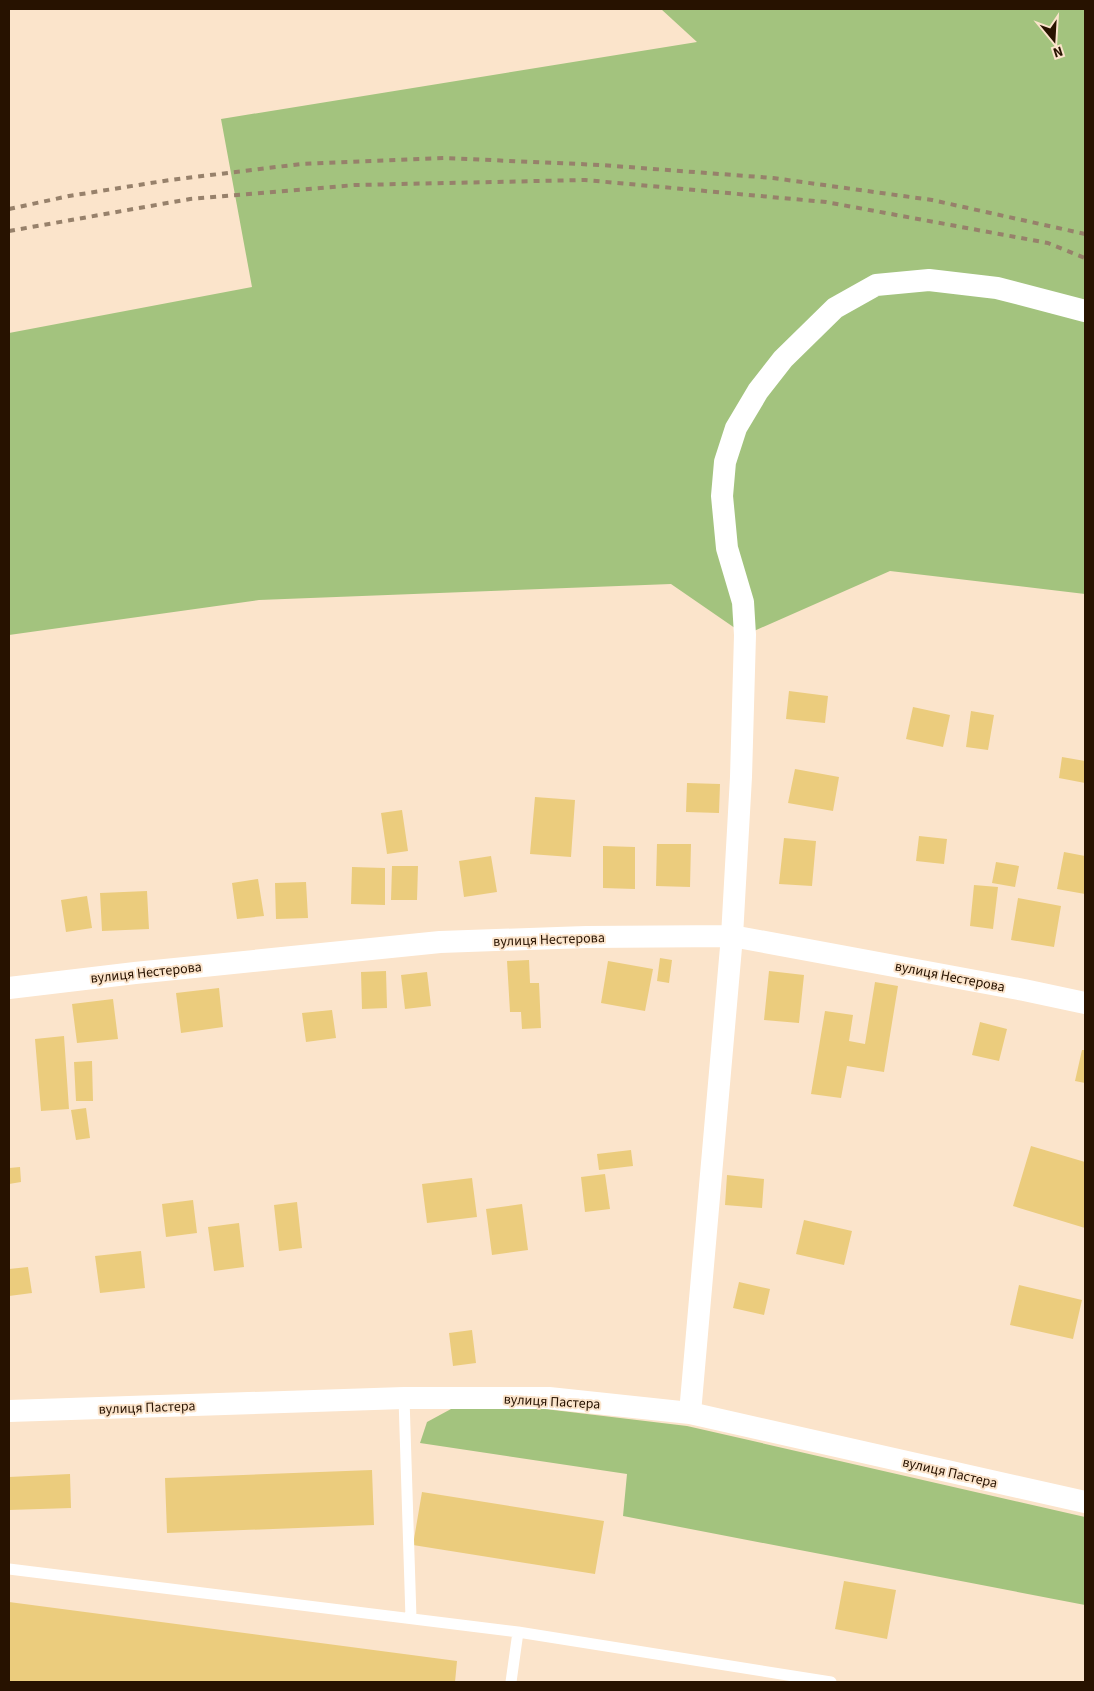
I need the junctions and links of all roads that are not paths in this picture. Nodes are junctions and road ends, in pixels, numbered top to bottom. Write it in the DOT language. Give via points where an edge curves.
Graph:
graph roads {
  1 [pos="1085,311"];
  2 [pos="732,936"];
  3 [pos="9,988"];
  4 [pos="1085,1003"];
  5 [pos="404,1398"];
  6 [pos="9,1412"];
  7 [pos="690,1413"];
  8 [pos="1085,1502"];
  9 [pos="9,1568"];
  10 [pos="411,1618"];
  11 [pos="518,1632"];
  12 [pos="511,1682"];
  13 [pos="831,1682"];
  1 -- 2 [label="street" via="997,288 929,280 876,285 835,308 783,359 758,391 736,428 725,462 722,496 727,548 743,602 744,635 741,777"];
  2 -- 3 [label="street, вулиця Нестерова" via="440,942"];
  2 -- 4 [label="street, вулиця Нестерова"];
  2 -- 7 [label="street"];
  5 -- 6 [label="street, вулиця Пастера"];
  5 -- 7 [label="street, вулиця Пастера" via="549,1398"];
  5 -- 10 [label="lane"];
  7 -- 8 [label="street, вулиця Пастера"];
  9 -- 10 [label="lane"];
  10 -- 11 [label="lane"];
  11 -- 12 [label="lane"];
  11 -- 13 [label="lane"];
}
